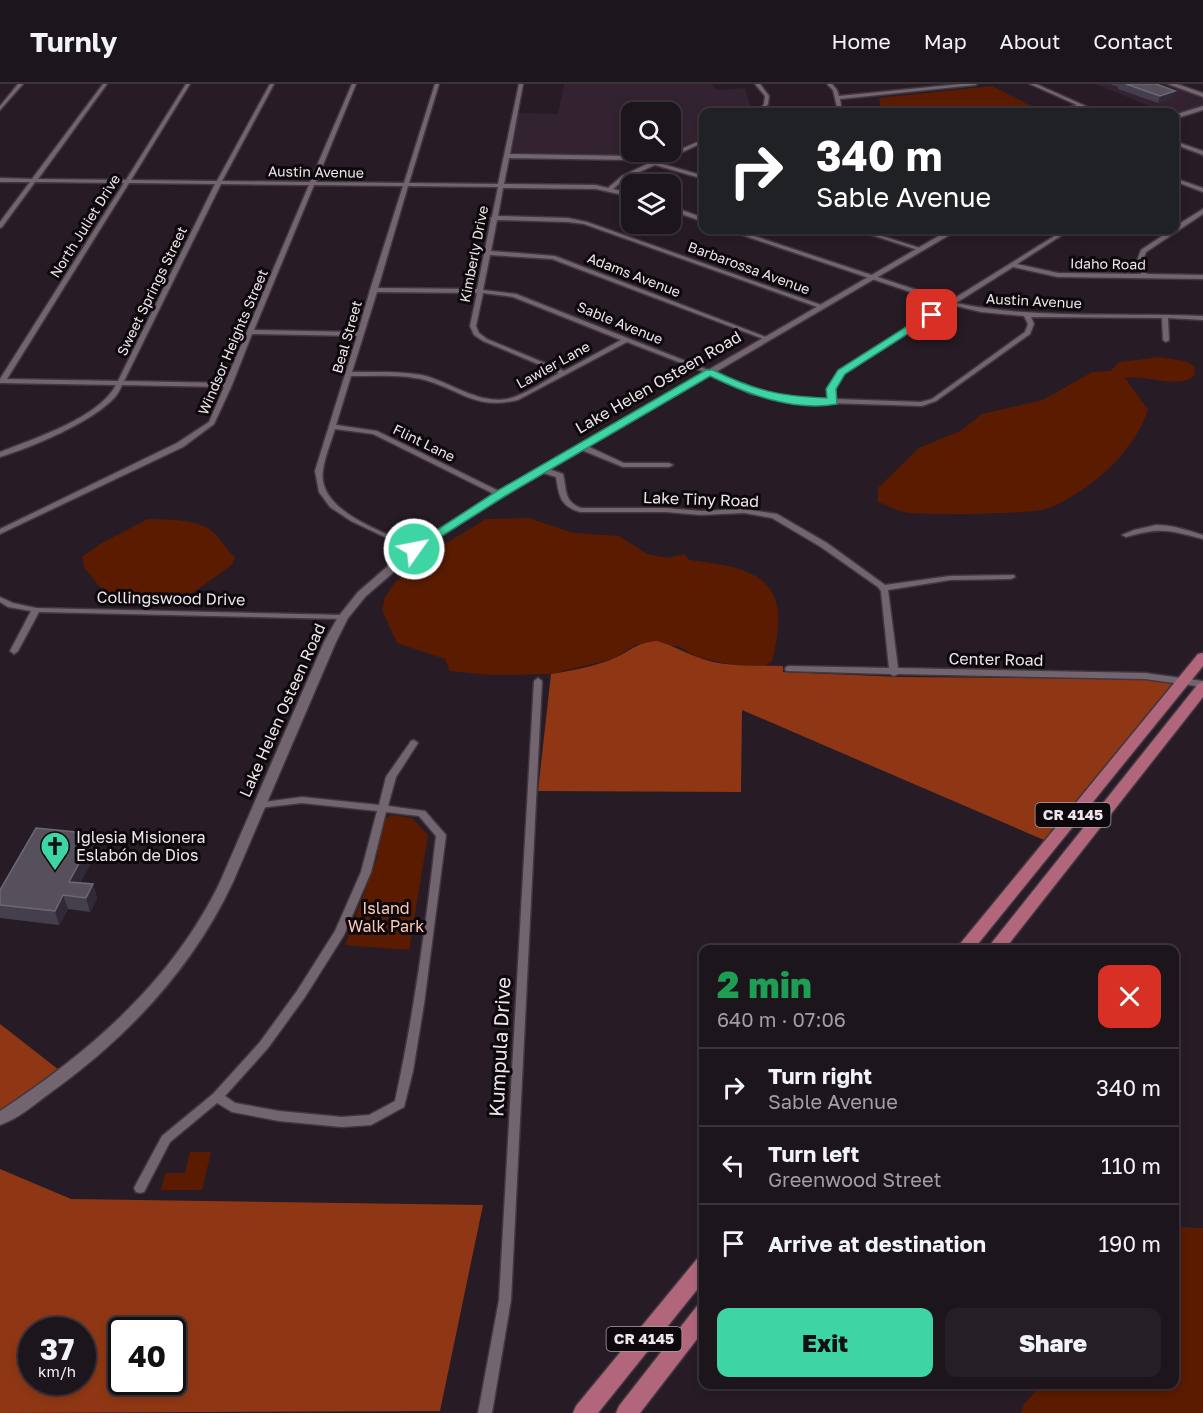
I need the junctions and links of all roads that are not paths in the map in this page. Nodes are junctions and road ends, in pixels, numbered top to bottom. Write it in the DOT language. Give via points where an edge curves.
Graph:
graph roads {
  1 [pos="21,84"];
  2 [pos="105,84"];
  3 [pos="188,84"];
  4 [pos="272,84"];
  5 [pos="354,84"];
  6 [pos="437,84"];
  7 [pos="521,84"];
  8 [pos="757,84"];
  9 [pos="829,84"];
  10 [pos="975,84"];
  11 [pos="1032,84"];
  12 [pos="1171,84"];
  13 [pos="1183,84"];
  14 [pos="1203,93"];
  15 [pos="838,98"];
  16 [pos="1080,106"];
  17 [pos="763,108"];
  18 [pos="839,108"];
  19 [pos="1073,108"];
  20 [pos="1085,108"];
  21 [pos="1203,108"];
  22 [pos="0,109"];
  23 [pos="1179,115"];
  24 [pos="699,142"];
  25 [pos="1179,144"];
  26 [pos="1203,153"];
  27 [pos="506,156"];
  28 [pos="655,163"];
  29 [pos="699,176"];
  30 [pos="0,180"];
  31 [pos="33,180"];
  32 [pos="127,181"];
  33 [pos="1179,181"];
  34 [pos="219,182"];
  35 [pos="313,183"];
  36 [pos="406,185"];
  37 [pos="501,186"];
  38 [pos="610,189"];
  39 [pos="1203,190"];
  40 [pos="621,192"];
  41 [pos="1203,211"];
  42 [pos="681,212"];
  43 [pos="493,218"];
  44 [pos="699,218"];
  45 [pos="0,226"];
  46 [pos="1179,227"];
  47 [pos="744,234"];
  48 [pos="872,234"];
  49 [pos="947,234"];
  50 [pos="1061,234"];
  51 [pos="1168,234"];
  52 [pos="920,249"];
  53 [pos="487,253"];
  54 [pos="1013,265"];
  55 [pos="1146,277"];
  56 [pos="1203,277"];
  57 [pos="871,278"];
  58 [pos="373,290"];
  59 [pos="479,291"];
  60 [pos="950,303"];
  61 [pos="822,307"];
  62 [pos="1028,316"];
  63 [pos="1165,317"];
  64 [pos="1203,318"];
  65 [pos="250,332"];
  66 [pos="360,333"];
  67 [pos="627,339"];
  68 [pos="768,339"];
  69 [pos="1166,340"];
  70 [pos="709,372"];
  71 [pos="564,373"];
  72 [pos="349,374"];
  73 [pos="1,381"];
  74 [pos="120,383"];
  75 [pos="229,385"];
  76 [pos="833,402"];
  77 [pos="333,427"];
  78 [pos="582,447"];
  79 [pos="0,455"];
  80 [pos="669,465"];
  81 [pos="543,470"];
  82 [pos="501,494"];
  83 [pos="0,532"];
  84 [pos="1126,535"];
  85 [pos="1203,537"];
  86 [pos="414,549"];
  87 [pos="1011,577"];
  88 [pos="883,588"];
  89 [pos="0,599"];
  90 [pos="36,610"];
  91 [pos="343,617"];
  92 [pos="14,651"];
  93 [pos="1203,657"];
  94 [pos="789,669"];
  95 [pos="894,673"];
  96 [pos="538,681"];
  97 [pos="1183,681"];
  98 [pos="1203,685"];
  99 [pos="414,743"];
  100 [pos="259,805"];
  101 [pos="381,808"];
  102 [pos="967,945"];
  103 [pos="998,945"];
  104 [pos="217,1097"];
  105 [pos="0,1119"];
  106 [pos="140,1188"];
  107 [pos="699,1271"];
  108 [pos="699,1319"];
  109 [pos="485,1413"];
  110 [pos="584,1413"];
  111 [pos="627,1413"];
  1 -- 22 [label="street"];
  2 -- 31 [label="street"];
  3 -- 32 [label="street, North Juliet Drive"];
  4 -- 34 [label="street, Sweet Springs Street"];
  5 -- 35 [label="street, Windsor Heights Street"];
  6 -- 36 [label="street, Beal Street"];
  7 -- 27 [label="street, Kimberly Drive"];
  8 -- 17 [label="street" via="767,96"];
  9 -- 15 [label="street"];
  10 -- 15 [label="street"];
  11 -- 16 [label="street"];
  12 -- 14 [label="street"];
  13 -- 14 [label="street"];
  15 -- 18 [label="street"];
  16 -- 19 [label="street"];
  16 -- 20 [label="street"];
  21 -- 23 [label="street"];
  24 -- 28 [label="street"];
  25 -- 26 [label="street"];
  27 -- 28 [label="street" via="615,157"];
  27 -- 37 [label="street, Kimberly Drive"];
  28 -- 29 [label="street"];
  28 -- 38 [label="street" via="624,177"];
  30 -- 31 [label="street, Austin Avenue"];
  31 -- 32 [label="street, Austin Avenue"];
  31 -- 45 [label="street"];
  32 -- 34 [label="street, Austin Avenue"];
  32 -- 73 [label="street, North Juliet Drive"];
  33 -- 39 [label="street"];
  34 -- 35 [label="street, Austin Avenue"];
  34 -- 74 [label="street, Sweet Springs Street"];
  35 -- 36 [label="street, Austin Avenue"];
  35 -- 65 [label="street, Windsor Heights Street"];
  36 -- 37 [label="street, Austin Avenue"];
  36 -- 58 [label="street, Beal Street"];
  37 -- 38 [label="street, Austin Avenue"];
  37 -- 43 [label="street, Kimberly Drive"];
  38 -- 40 [label="street, Austin Avenue"];
  41 -- 46 [label="street"];
  42 -- 44 [label="street"];
  43 -- 53 [label="street, Kimberly Drive"];
  43 -- 61 [label="street, Barbarossa Avenue" via="585,223"];
  47 -- 57 [label="street, Austin Avenue"];
  48 -- 52 [label="street"];
  49 -- 52 [label="street, Lake Helen Osteen Road"];
  50 -- 54 [label="street"];
  51 -- 55 [label="street" via="1139,257 1138,266"];
  52 -- 57 [label="street, Lake Helen Osteen Road"];
  53 -- 59 [label="street, Kimberly Drive"];
  53 -- 68 [label="street, Adams Avenue" via="553,257"];
  54 -- 55 [label="street, Idaho Road" via="1058,275"];
  54 -- 60 [label="street"];
  55 -- 56 [label="street, Idaho Road"];
  57 -- 60 [label="street, Austin Avenue"];
  57 -- 61 [label="street, Lake Helen Osteen Road"];
  58 -- 59 [label="street, Sable Avenue"];
  58 -- 66 [label="street, Beal Street"];
  59 -- 67 [label="street, Sable Avenue" via="514,295"];
  59 -- 71 [label="street, Kimberly Drive" via="472,326 476,334"];
  60 -- 62 [label="street, Austin Avenue"];
  60 -- 76 [label="street" via="842,372 831,389"];
  61 -- 68 [label="street, Lake Helen Osteen Road"];
  62 -- 63 [label="street, Austin Avenue"];
  62 -- 76 [label="street, Sable Avenue" via="1028,333 934,400 922,404"];
  63 -- 64 [label="street, Austin Avenue"];
  63 -- 69 [label="street"];
  65 -- 66 [label="street"];
  65 -- 75 [label="street, Windsor Heights Street"];
  66 -- 72 [label="street, Beal Street"];
  67 -- 70 [label="street, Sable Avenue"];
  67 -- 71 [label="street, Lawler Lane"];
  68 -- 70 [label="street, Lake Helen Osteen Road"];
  70 -- 76 [label="street, Sable Avenue" via="751,392"];
  70 -- 78 [label="street, Lake Helen Osteen Road"];
  71 -- 72 [label="street, Lawler Lane" via="516,399 485,402 411,375"];
  72 -- 77 [label="street, Beal Street"];
  73 -- 74 [label="street"];
  74 -- 75 [label="street"];
  74 -- 79 [label="street, Sweet Springs Street" via="101,408"];
  75 -- 83 [label="street, Windsor Heights Street" via="218,414 203,432"];
  77 -- 82 [label="street, Flint Lane" via="375,432"];
  77 -- 86 [label="street, Beal Street" via="319,471 327,500 340,512"];
  78 -- 80 [label="street" via="623,465"];
  78 -- 81 [label="street, Lake Helen Osteen Road"];
  81 -- 82 [label="street, Lake Helen Osteen Road"];
  81 -- 88 [label="street, Lake Tiny Road" via="560,477 562,497 580,510 736,511 774,516 824,545"];
  82 -- 86 [label="street, Lake Helen Osteen Road"];
  84 -- 85 [label="street" via="1164,526"];
  86 -- 91 [label="street, Lake Helen Osteen Road" via="383,572"];
  87 -- 88 [label="street" via="950,578"];
  88 -- 95 [label="street"];
  89 -- 90 [label="street, Collingswood Drive"];
  90 -- 91 [label="street, Collingswood Drive"];
  90 -- 92 [label="street"];
  91 -- 100 [label="street, Lake Helen Osteen Road"];
  93 -- 97 [label="main road, CR 4145"];
  94 -- 95 [label="street, Center Road"];
  95 -- 97 [label="street, Center Road" via="1145,676"];
  96 -- 109 [label="street, Kumpula Drive" via="505,1300"];
  97 -- 98 [label="street, Center Road"];
  97 -- 102 [label="main road, CR 4145"];
  98 -- 103 [label="main road, CR 4145"];
  99 -- 101 [label="street" via="391,777"];
  100 -- 101 [label="street" via="302,800"];
  100 -- 105 [label="street, Lake Helen Osteen Road" via="221,896 193,943 103,1043"];
  101 -- 104 [label="street" via="366,872 340,932 264,1045"];
  101 -- 104 [label="street" via="422,813 441,835 411,1058 400,1104 372,1120 342,1122 255,1112 232,1107"];
  104 -- 106 [label="street" via="166,1139"];
  107 -- 110 [label="main road, CR 4145"];
  108 -- 111 [label="main road, CR 4145"];
}
